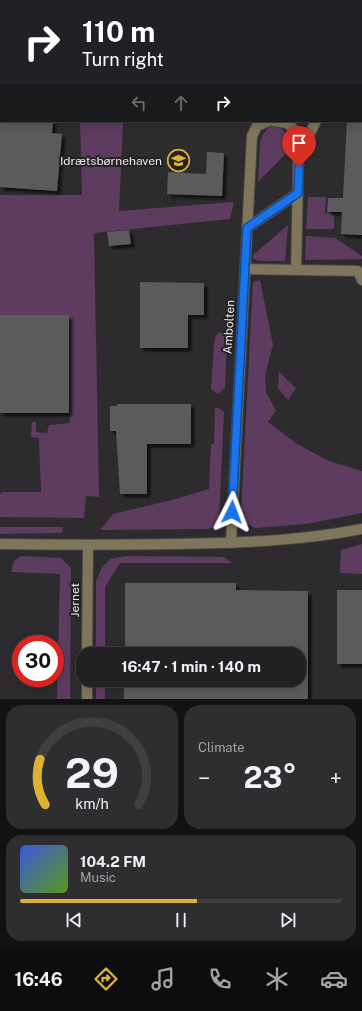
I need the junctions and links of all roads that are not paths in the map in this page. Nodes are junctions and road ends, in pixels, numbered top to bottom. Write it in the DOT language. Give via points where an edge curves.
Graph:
graph roads {
  1 [pos="267,122"];
  2 [pos="280,122"];
  3 [pos="316,122"];
  4 [pos="300,155"];
  5 [pos="298,193"];
  6 [pos="247,228"];
  7 [pos="245,269"];
  8 [pos="296,270"];
  9 [pos="362,280"];
  10 [pos="362,529"];
  11 [pos="231,543"];
  12 [pos="0,544"];
  13 [pos="88,546"];
  14 [pos="88,647"];
  15 [pos="87,687"];
  16 [pos="87,699"];
  1 -- 6 [label="street, Ambolten" via="257,126 252,136"];
  2 -- 4 [label="street" via="287,123 299,134"];
  3 -- 4 [label="street"];
  4 -- 5 [label="street"];
  5 -- 6 [label="street"];
  5 -- 8 [label="street"];
  6 -- 7 [label="street, Ambolten"];
  7 -- 8 [label="street"];
  7 -- 11 [label="street, Ambolten"];
  8 -- 9 [label="street" via="358,271"];
  10 -- 11 [label="street" via="298,538"];
  11 -- 13 [label="street"];
  12 -- 13 [label="street"];
  13 -- 14 [label="street, Jernet"];
  15 -- 16 [label="street"];
}
